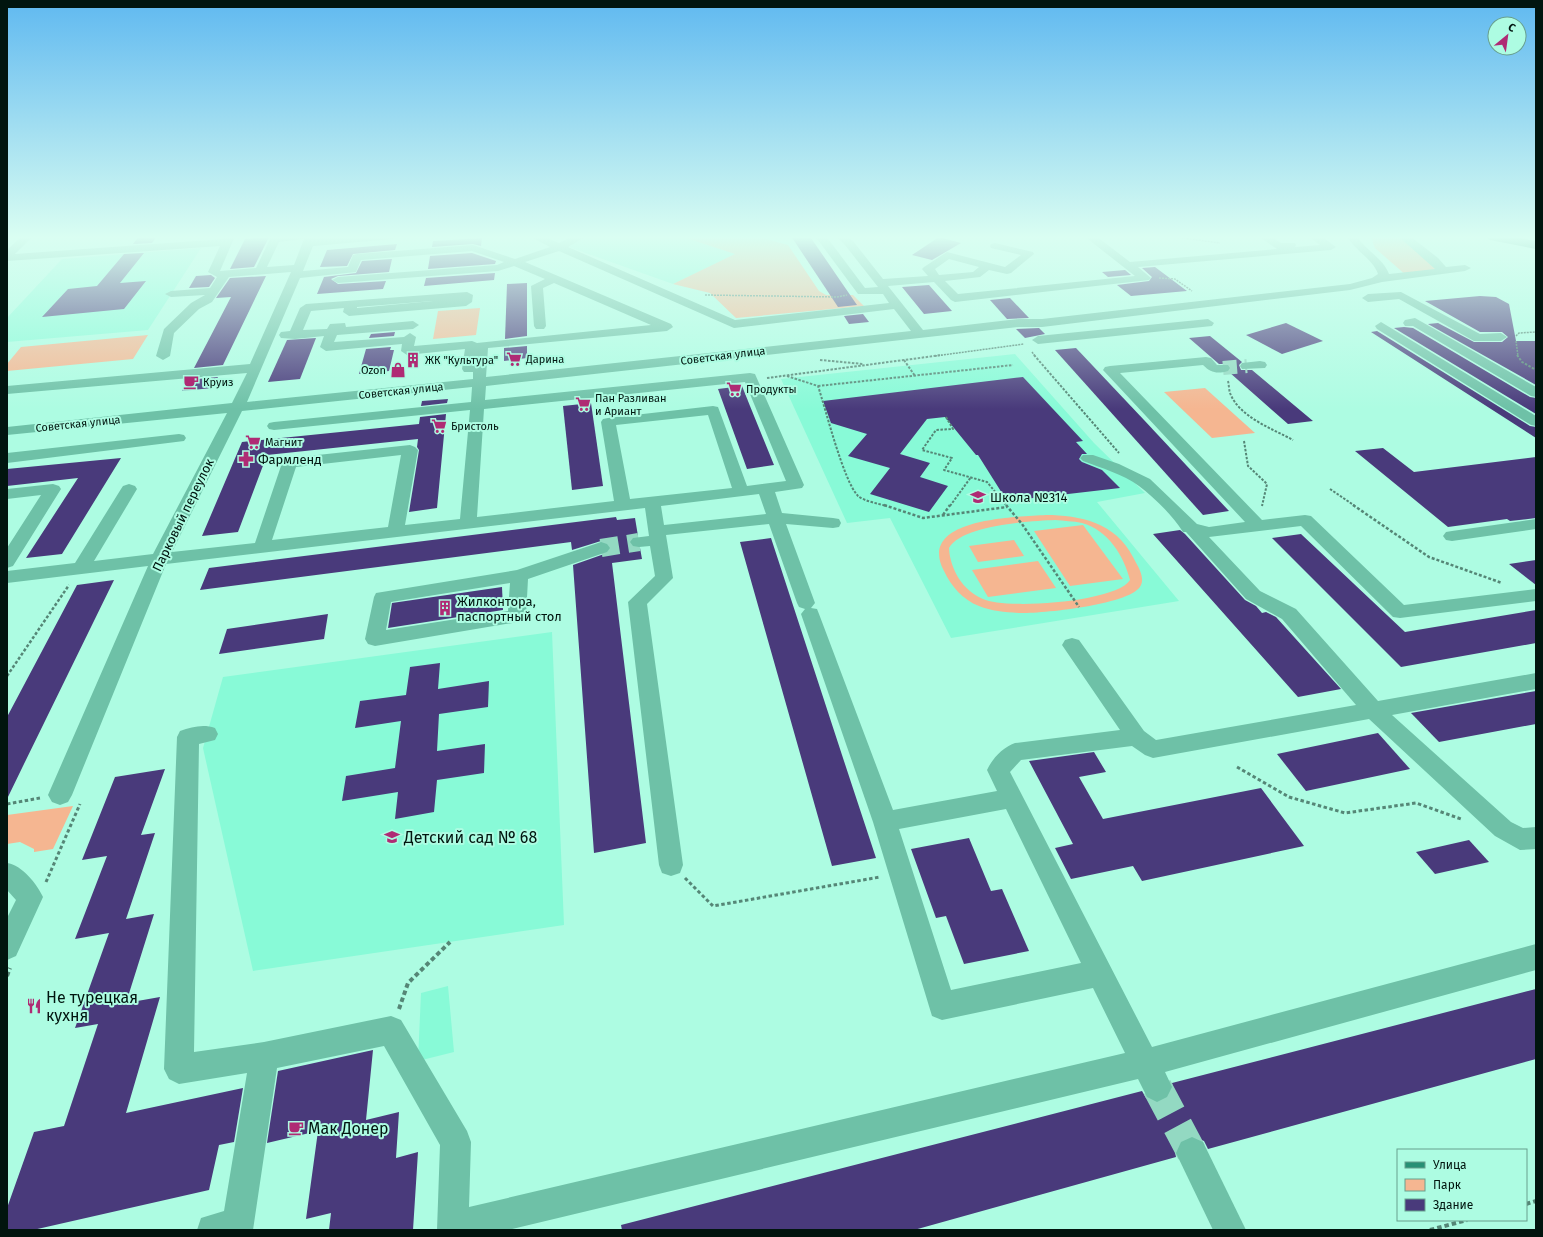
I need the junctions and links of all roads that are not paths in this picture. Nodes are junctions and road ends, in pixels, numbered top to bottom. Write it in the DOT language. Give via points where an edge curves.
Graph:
graph roads {
  1 [pos="171,294"];
  2 [pos="175,294"];
  3 [pos="212,294"];
  4 [pos="286,294"];
  5 [pos="538,294"];
  6 [pos="589,294"];
  7 [pos="666,294"];
  8 [pos="889,294"];
  9 [pos="950,294"];
  10 [pos="995,294"];
  11 [pos="1299,294"];
  12 [pos="1360,294"];
  13 [pos="352,304"];
  14 [pos="899,306"];
  15 [pos="1208,323"];
  16 [pos="1409,323"];
  17 [pos="372,324"];
  18 [pos="540,326"];
  19 [pos="1381,326"];
  20 [pos="332,332"];
  21 [pos="920,334"];
  22 [pos="295,335"];
  23 [pos="267,337"];
  24 [pos="1501,337"];
  25 [pos="409,340"];
  26 [pos="1038,340"];
  27 [pos="163,356"];
  28 [pos="1260,365"];
  29 [pos="1247,366"];
  30 [pos="255,368"];
  31 [pos="1219,368"];
  32 [pos="473,383"];
  33 [pos="7,390"];
  34 [pos="1536,393"];
  35 [pos="477,406"];
  36 [pos="236,408"];
  37 [pos="1536,422"];
  38 [pos="274,426"];
  39 [pos="7,431"];
  40 [pos="179,438"];
  41 [pos="7,458"];
  42 [pos="1088,458"];
  43 [pos="765,488"];
  44 [pos="129,489"];
  45 [pos="741,491"];
  46 [pos="7,494"];
  47 [pos="652,502"];
  48 [pos="623,505"];
  49 [pos="776,518"];
  50 [pos="468,523"];
  51 [pos="833,523"];
  52 [pos="1536,524"];
  53 [pos="1258,526"];
  54 [pos="1189,528"];
  55 [pos="396,531"];
  56 [pos="1452,536"];
  57 [pos="651,538"];
  58 [pos="262,546"];
  59 [pos="601,548"];
  60 [pos="160,558"];
  61 [pos="7,562"];
  62 [pos="81,568"];
  63 [pos="519,576"];
  64 [pos="7,577"];
  65 [pos="1536,594"];
  66 [pos="1072,645"];
  67 [pos="1536,681"];
  68 [pos="1373,710"];
  69 [pos="207,734"];
  70 [pos="1136,737"];
  71 [pos="60,795"];
  72 [pos="1012,798"];
  73 [pos="885,822"];
  74 [pos="1536,837"];
  75 [pos="671,864"];
  76 [pos="7,874"];
  77 [pos="7,947"];
  78 [pos="1536,957"];
  79 [pos="1100,973"];
  80 [pos="264,1056"];
  81 [pos="1151,1075"];
  82 [pos="1192,1153"];
  83 [pos="230,1228"];
  84 [pos="1230,1230"];
  1 -- 2 [label="street"];
  3 -- 27 [label="street" via="208,300 195,306 168,332"];
  4 -- 23 [label="street, Парковый переулок"];
  5 -- 18 [label="street"];
  6 -- 32 [label="street" via="667,327 482,345"];
  7 -- 14 [label="street" via="734,324"];
  8 -- 14 [label="street"];
  9 -- 10 [label="street" via="954,298"];
  11 -- 21 [label="street, Советская улица"];
  12 -- 24 [label="street" via="1371,300 1401,295 1478,338"];
  13 -- 13 [label="street" via="452,296 467,295 466,302 349,312"];
  13 -- 22 [label="street" via="306,308"];
  14 -- 21 [label="street"];
  15 -- 26 [label="street"];
  16 -- 34 [label="street" via="1415,322"];
  17 -- 20 [label="street" via="334,327"];
  19 -- 37 [label="street"];
  20 -- 22 [label="street"];
  20 -- 25 [label="street" via="326,347"];
  20 -- 25 [label="street" via="414,320"];
  21 -- 32 [label="street, Советская улица"];
  22 -- 23 [label="street"];
  23 -- 30 [label="street, Парковый переулок"];
  25 -- 32 [label="street" via="407,351 472,345"];
  28 -- 29 [label="street"];
  30 -- 33 [label="street"];
  30 -- 36 [label="street, Парковый переулок"];
  31 -- 53 [label="street" via="1206,361 1110,370"];
  32 -- 35 [label="street"];
  32 -- 36 [label="street, Советская улица"];
  35 -- 38 [label="street"];
  35 -- 43 [label="street" via="750,377 796,485"];
  35 -- 50 [label="street"];
  36 -- 39 [label="street, Советская улица"];
  36 -- 60 [label="street, Парковый переулок"];
  40 -- 41 [label="street"];
  42 -- 54 [label="street" via="1144,482"];
  43 -- 45 [label="street"];
  43 -- 49 [label="street"];
  44 -- 62 [label="street"];
  45 -- 47 [label="street"];
  45 -- 48 [label="street" via="713,410 608,422"];
  46 -- 61 [label="street" via="53,489"];
  47 -- 48 [label="street"];
  47 -- 57 [label="street"];
  48 -- 50 [label="street"];
  49 -- 51 [label="street"];
  49 -- 57 [label="street"];
  49 -- 73 [label="street"];
  50 -- 55 [label="street"];
  52 -- 56 [label="street"];
  53 -- 54 [label="street" via="1209,532"];
  53 -- 65 [label="street" via="1305,520 1400,612"];
  54 -- 68 [label="street" via="1253,594 1289,614"];
  55 -- 58 [label="street"];
  55 -- 58 [label="street" via="410,450 290,463"];
  57 -- 75 [label="street" via="664,578 637,602"];
  58 -- 60 [label="street"];
  59 -- 63 [label="street"];
  60 -- 62 [label="street"];
  60 -- 71 [label="street, Парковый переулок"];
  62 -- 64 [label="street" via="51,577"];
  63 -- 63 [label="street" via="517,616 447,624 375,639 383,596"];
  66 -- 70 [label="street"];
  67 -- 68 [label="street"];
  68 -- 70 [label="street" via="1154,749"];
  68 -- 74 [label="street" via="1503,829 1520,839"];
  69 -- 80 [label="street" via="188,737 179,1069"];
  70 -- 72 [label="street" via="1015,752 998,770"];
  72 -- 73 [label="street"];
  72 -- 79 [label="street"];
  73 -- 79 [label="street" via="942,1006"];
  76 -- 77 [label="street" via="36,893"];
  78 -- 81 [label="street"];
  79 -- 81 [label="street"];
  80 -- 81 [label="street" via="391,1030 456,1142 452,1227"];
  80 -- 83 [label="street"];
  82 -- 84 [label="street"];
}
